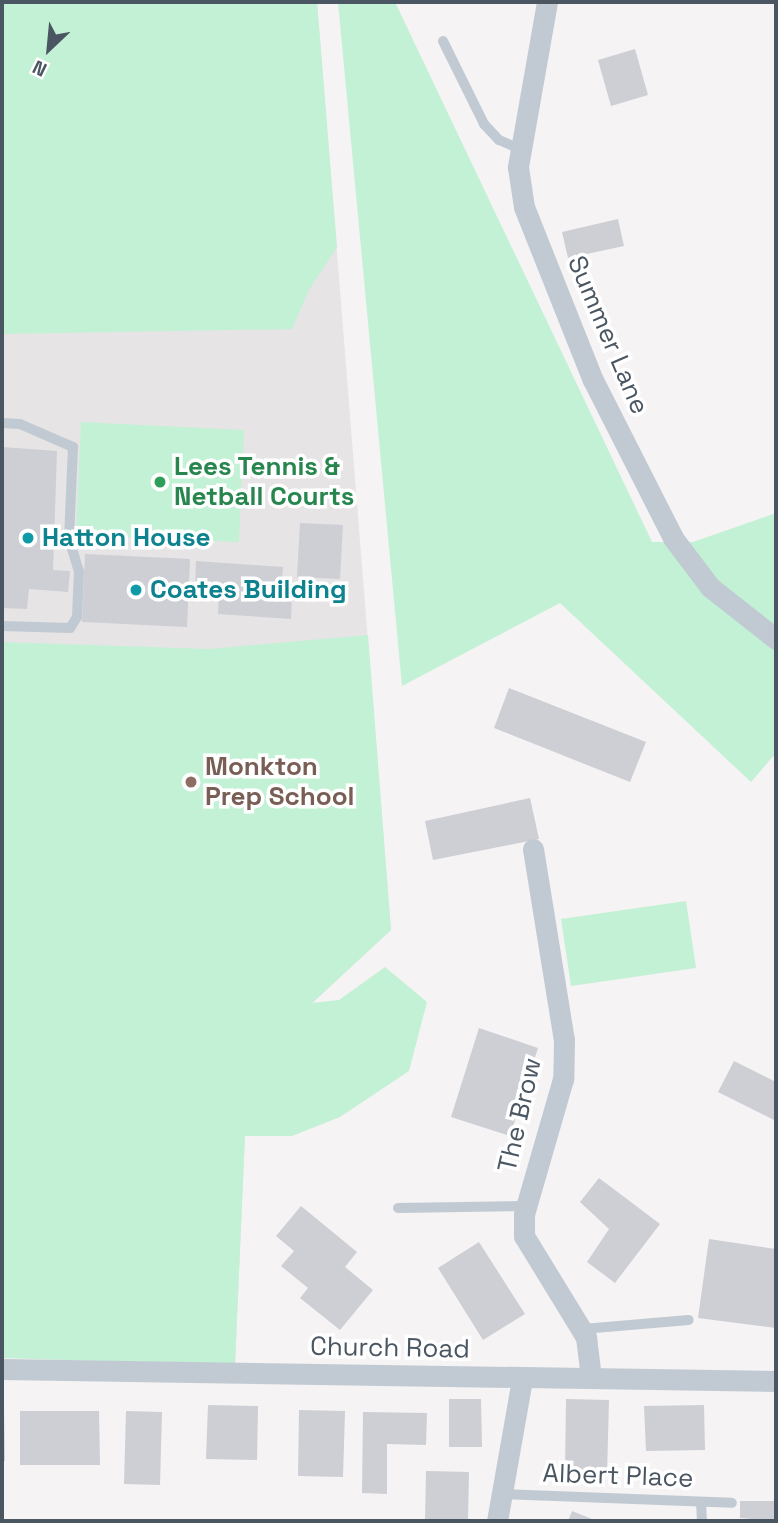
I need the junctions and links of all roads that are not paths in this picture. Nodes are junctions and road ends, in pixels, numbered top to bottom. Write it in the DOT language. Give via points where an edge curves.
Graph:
graph roads {
  1 [pos="547,2"];
  2 [pos="443,41"];
  3 [pos="520,149"];
  4 [pos="2,423"];
  5 [pos="2,626"];
  6 [pos="776,639"];
  7 [pos="533,849"];
  8 [pos="526,1206"];
  9 [pos="398,1208"];
  10 [pos="690,1320"];
  11 [pos="583,1329"];
  12 [pos="2,1369"];
  13 [pos="591,1378"];
  14 [pos="522,1379"];
  15 [pos="776,1381"];
  16 [pos="502,1494"];
  17 [pos="701,1502"];
  18 [pos="732,1503"];
  19 [pos="498,1521"];
  20 [pos="702,1521"];
  1 -- 3 [label="street, Summer Lane"];
  2 -- 3 [label="lane" via="484,124 499,140"];
  3 -- 6 [label="street, Summer Lane" via="524,207 593,380 673,538 710,587"];
  4 -- 5 [label="lane" via="20,424 73,447 69,539 79,570 77,617 70,628"];
  7 -- 8 [label="street, The Brow" via="564,1053 563,1079"];
  8 -- 9 [label="lane"];
  8 -- 11 [label="street, The Brow" via="524,1236 532,1254"];
  10 -- 11 [label="lane"];
  11 -- 13 [label="street, The Brow"];
  12 -- 14 [label="street, Church Road"];
  13 -- 14 [label="street, Church Road"];
  13 -- 15 [label="street, Church Road"];
  14 -- 16 [label="street"];
  16 -- 17 [label="lane, Albert Place"];
  16 -- 19 [label="street"];
  17 -- 18 [label="lane, Albert Place"];
  17 -- 20 [label="lane"];
}
